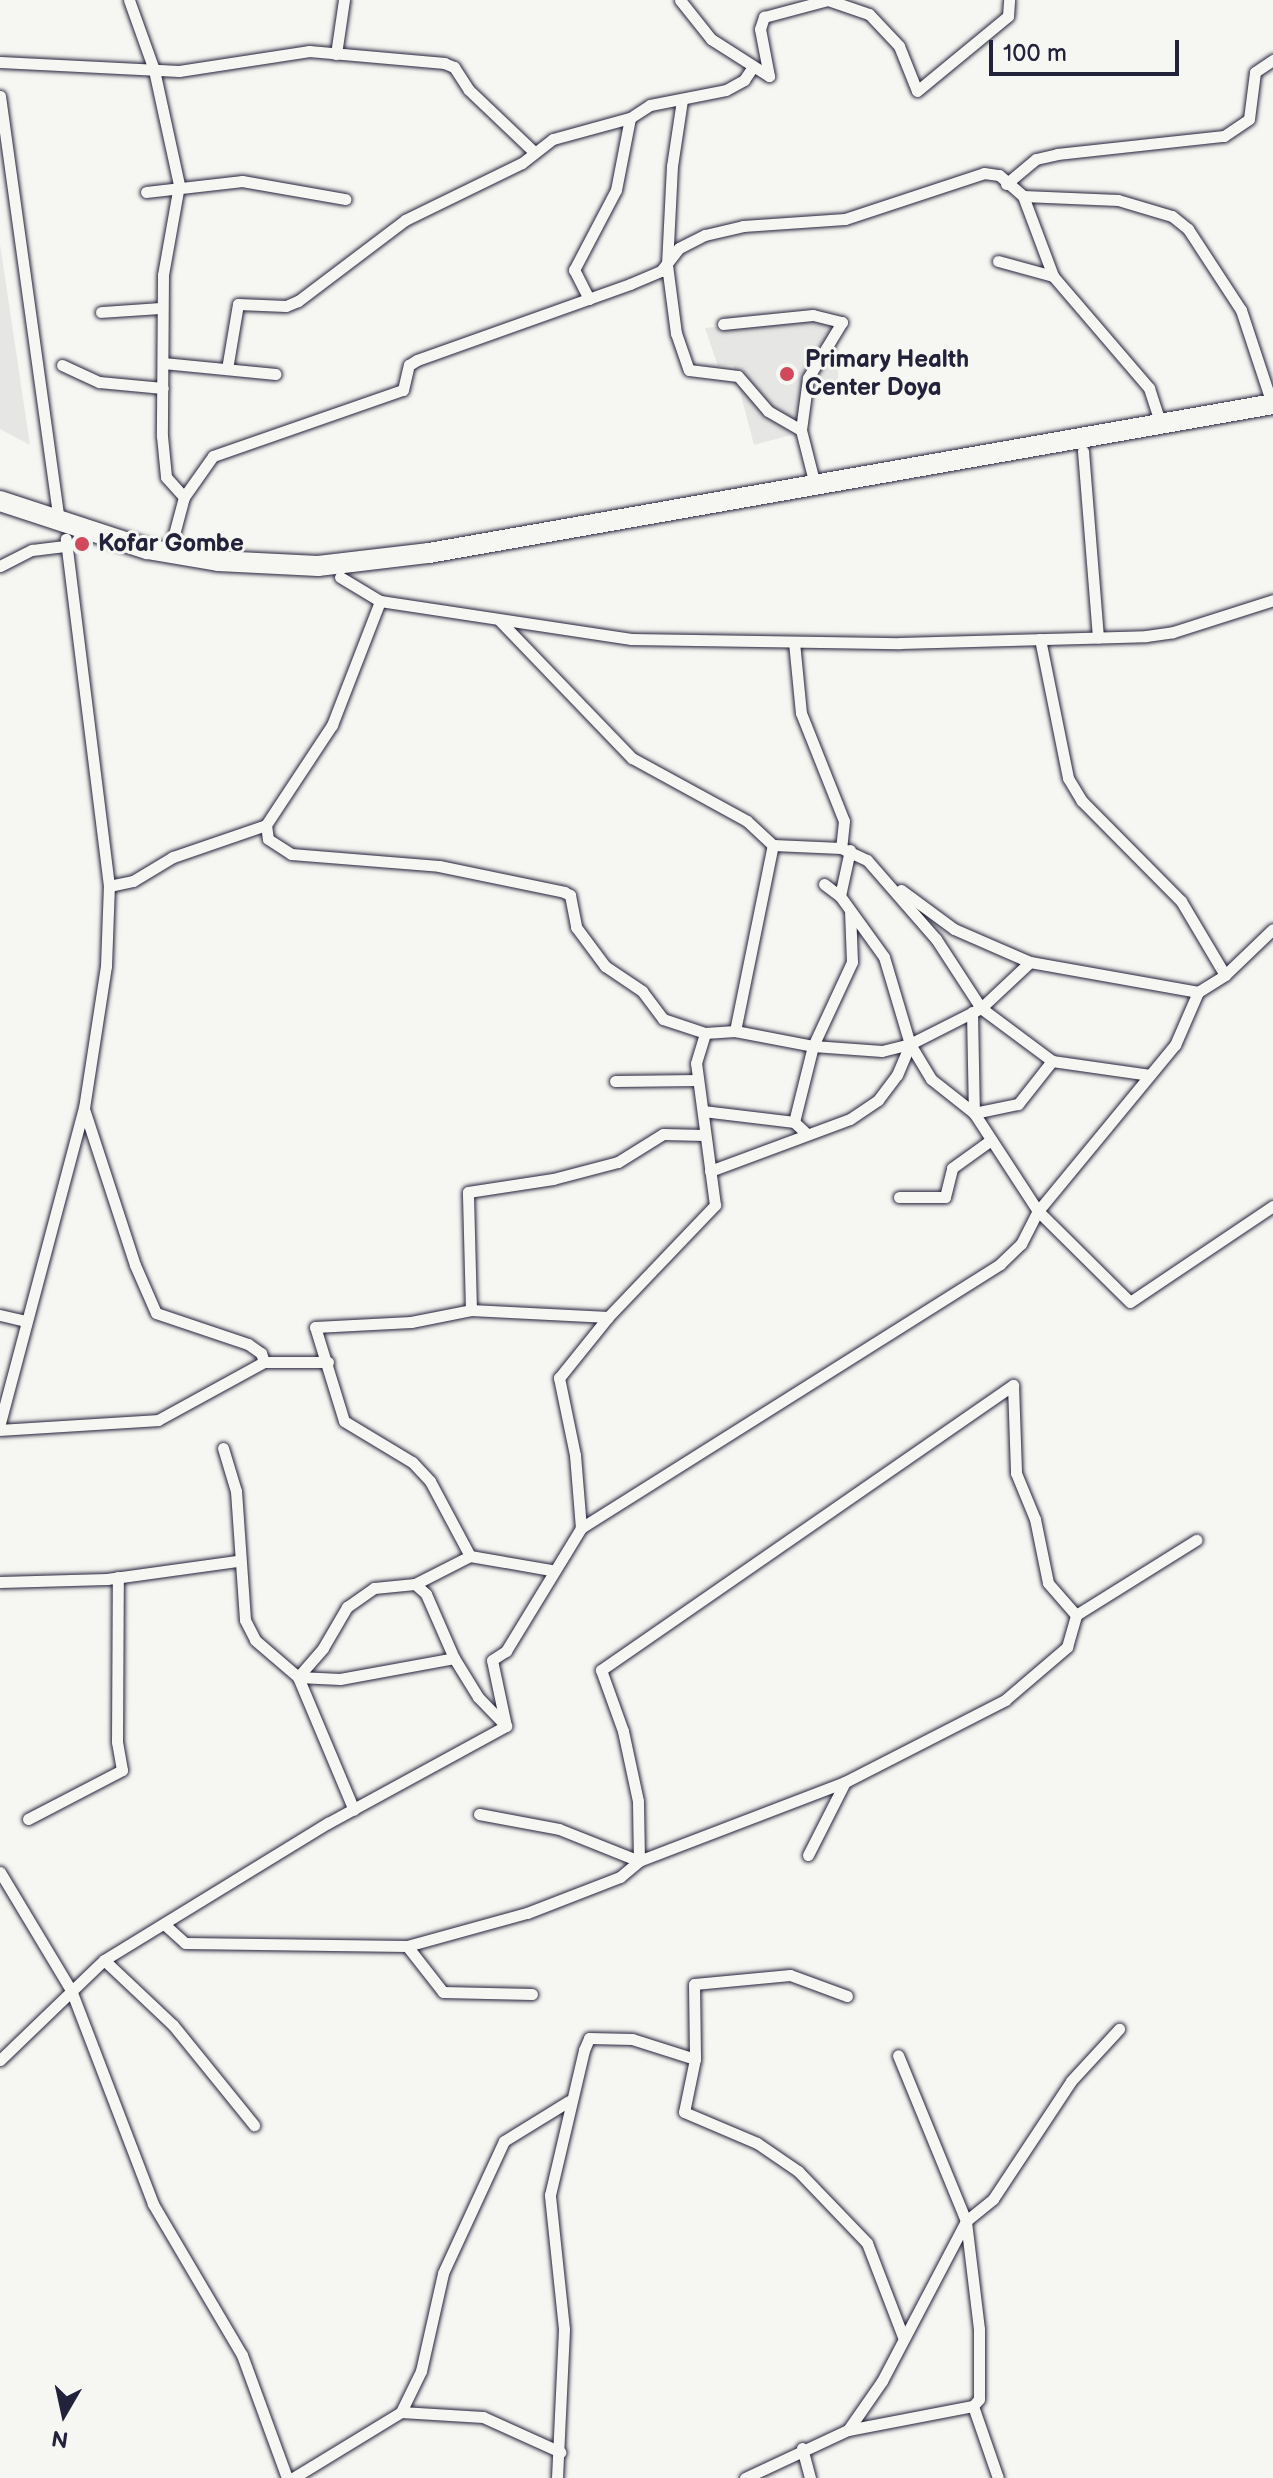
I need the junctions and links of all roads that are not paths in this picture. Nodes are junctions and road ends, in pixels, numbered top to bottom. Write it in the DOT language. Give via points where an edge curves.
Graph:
graph roads {
  1 [pos="129,0"];
  2 [pos="344,0"];
  3 [pos="680,0"];
  4 [pos="1009,0"];
  5 [pos="336,54"];
  6 [pos="1273,60"];
  7 [pos="0,62"];
  8 [pos="752,68"];
  9 [pos="154,70"];
  10 [pos="0,96"];
  11 [pos="682,100"];
  12 [pos="630,118"];
  13 [pos="533,151"];
  14 [pos="1006,184"];
  15 [pos="179,185"];
  16 [pos="146,192"];
  17 [pos="1023,196"];
  18 [pos="345,199"];
  19 [pos="998,261"];
  20 [pos="667,265"];
  21 [pos="1053,276"];
  22 [pos="589,299"];
  23 [pos="162,308"];
  24 [pos="101,312"];
  25 [pos="723,324"];
  26 [pos="163,363"];
  27 [pos="62,365"];
  28 [pos="227,369"];
  29 [pos="275,374"];
  30 [pos="163,388"];
  31 [pos="1273,404"];
  32 [pos="1273,416"];
  33 [pos="1161,424"];
  34 [pos="801,430"];
  35 [pos="1083,451"];
  36 [pos="815,485"];
  37 [pos="184,497"];
  38 [pos="0,501"];
  39 [pos="0,514"];
  40 [pos="64,536"];
  41 [pos="169,553"];
  42 [pos="0,566"];
  43 [pos="340,577"];
  44 [pos="1273,600"];
  45 [pos="380,601"];
  46 [pos="499,621"];
  47 [pos="1098,637"];
  48 [pos="1040,639"];
  49 [pos="794,642"];
  50 [pos="266,825"];
  51 [pos="773,845"];
  52 [pos="845,849"];
  53 [pos="886,878"];
  54 [pos="824,884"];
  55 [pos="109,886"];
  56 [pos="840,896"];
  57 [pos="850,910"];
  58 [pos="1273,929"];
  59 [pos="1030,962"];
  60 [pos="1225,975"];
  61 [pos="1198,992"];
  62 [pos="976,1010"];
  63 [pos="735,1031"];
  64 [pos="705,1033"];
  65 [pos="910,1044"];
  66 [pos="813,1046"];
  67 [pos="1052,1061"];
  68 [pos="1150,1075"];
  69 [pos="698,1080"];
  70 [pos="615,1081"];
  71 [pos="84,1108"];
  72 [pos="703,1111"];
  73 [pos="974,1113"];
  74 [pos="794,1122"];
  75 [pos="807,1134"];
  76 [pos="704,1135"];
  77 [pos="991,1140"];
  78 [pos="710,1171"];
  79 [pos="899,1197"];
  80 [pos="1273,1206"];
  81 [pos="1038,1211"];
  82 [pos="471,1310"];
  83 [pos="0,1315"];
  84 [pos="608,1317"];
  85 [pos="26,1321"];
  86 [pos="264,1362"];
  87 [pos="328,1362"];
  88 [pos="0,1423"];
  89 [pos="0,1430"];
  90 [pos="223,1448"];
  91 [pos="581,1528"];
  92 [pos="1196,1540"];
  93 [pos="470,1556"];
  94 [pos="237,1561"];
  95 [pos="551,1570"];
  96 [pos="118,1577"];
  97 [pos="0,1582"];
  98 [pos="415,1584"];
  99 [pos="1076,1615"];
  100 [pos="454,1658"];
  101 [pos="298,1677"];
  102 [pos="506,1726"];
  103 [pos="845,1782"];
  104 [pos="354,1810"];
  105 [pos="479,1814"];
  106 [pos="28,1819"];
  107 [pos="808,1855"];
  108 [pos="639,1861"];
  109 [pos="0,1872"];
  110 [pos="164,1924"];
  111 [pos="407,1946"];
  112 [pos="104,1960"];
  113 [pos="71,1990"];
  114 [pos="532,1994"];
  115 [pos="847,1996"];
  116 [pos="1119,2029"];
  117 [pos="898,2055"];
  118 [pos="695,2059"];
  119 [pos="0,2060"];
  120 [pos="569,2101"];
  121 [pos="254,2125"];
  122 [pos="966,2221"];
  123 [pos="903,2337"];
  124 [pos="973,2406"];
  125 [pos="401,2412"];
  126 [pos="848,2430"];
  127 [pos="802,2448"];
  128 [pos="560,2452"];
  129 [pos="287,2478"];
  130 [pos="293,2478"];
  131 [pos="557,2478"];
  132 [pos="745,2478"];
  133 [pos="810,2478"];
  134 [pos="998,2478"];
  1 -- 9 [label="street"];
  2 -- 5 [label="street"];
  3 -- 8 [label="street" via="711,39"];
  4 -- 8 [label="street" via="1008,16 917,91 885,26 869,14 828,0 764,17 760,29 769,76"];
  5 -- 9 [label="street" via="276,53 179,71"];
  5 -- 13 [label="street" via="454,67 469,90"];
  6 -- 14 [label="street" via="1255,72 1249,119 1224,136 1057,154 1027,165"];
  7 -- 9 [label="street"];
  8 -- 11 [label="street" via="726,90"];
  9 -- 15 [label="street"];
  10 -- 40 [label="street"];
  11 -- 12 [label="street" via="650,105"];
  11 -- 20 [label="street"];
  12 -- 13 [label="street" via="574,130"];
  12 -- 22 [label="street" via="616,190 574,270"];
  13 -- 28 [label="street" via="522,163 405,220 298,301 286,306 238,304"];
  14 -- 17 [label="street"];
  14 -- 20 [label="street" via="999,175 984,173 845,219 728,229 679,248"];
  15 -- 16 [label="street"];
  15 -- 18 [label="street" via="266,183"];
  15 -- 23 [label="street"];
  17 -- 21 [label="street"];
  17 -- 31 [label="street" via="1118,200 1172,216 1188,229 1241,310"];
  19 -- 21 [label="street"];
  20 -- 22 [label="street"];
  20 -- 34 [label="street" via="676,333 689,370 738,376 768,411"];
  21 -- 33 [label="street" via="1149,388"];
  22 -- 37 [label="street" via="417,360 409,365 406,388 355,411 213,456"];
  23 -- 24 [label="street"];
  23 -- 26 [label="street"];
  25 -- 34 [label="street" via="813,315 842,322 808,378"];
  26 -- 28 [label="street"];
  26 -- 30 [label="street"];
  27 -- 30 [label="street" via="99,382"];
  28 -- 29 [label="street"];
  30 -- 37 [label="street" via="166,477"];
  31 -- 33 [label="highway"];
  32 -- 35 [label="highway"];
  33 -- 36 [label="highway"];
  34 -- 36 [label="street"];
  35 -- 43 [label="highway"];
  35 -- 47 [label="street"];
  36 -- 41 [label="highway" via="349,564 257,564"];
  37 -- 41 [label="street"];
  38 -- 40 [label="highway"];
  39 -- 40 [label="highway"];
  40 -- 41 [label="highway"];
  40 -- 42 [label="street"];
  40 -- 43 [label="highway" via="218,574"];
  40 -- 55 [label="street"];
  43 -- 45 [label="street"];
  44 -- 47 [label="street" via="1173,632"];
  45 -- 46 [label="street"];
  45 -- 50 [label="street" via="332,725"];
  46 -- 49 [label="street" via="631,639"];
  46 -- 51 [label="street" via="623,751 747,821"];
  47 -- 48 [label="street"];
  48 -- 49 [label="street"];
  48 -- 60 [label="street" via="1068,778 1082,801 1181,901"];
  49 -- 52 [label="street" via="801,713 844,821"];
  50 -- 55 [label="street" via="173,857 133,881"];
  50 -- 64 [label="street" via="268,839 291,854 439,866 564,892 570,895 576,927 596,947 605,966 642,991 663,1019"];
  51 -- 52 [label="street"];
  51 -- 63 [label="street"];
  52 -- 53 [label="street"];
  52 -- 56 [label="street"];
  53 -- 59 [label="street" via="954,929"];
  53 -- 62 [label="street" via="936,939"];
  54 -- 56 [label="street"];
  55 -- 71 [label="street" via="106,966"];
  56 -- 57 [label="street"];
  57 -- 65 [label="street" via="884,957"];
  57 -- 66 [label="street" via="852,962"];
  58 -- 60 [label="street"];
  59 -- 61 [label="street"];
  59 -- 62 [label="street"];
  60 -- 61 [label="street"];
  61 -- 68 [label="street" via="1175,1045"];
  62 -- 65 [label="street"];
  62 -- 67 [label="street"];
  62 -- 73 [label="street"];
  63 -- 64 [label="street"];
  63 -- 66 [label="street"];
  64 -- 69 [label="street" via="696,1063"];
  65 -- 66 [label="street" via="879,1052"];
  65 -- 73 [label="street" via="931,1079"];
  65 -- 75 [label="street" via="897,1075 874,1104 831,1128"];
  66 -- 74 [label="street"];
  67 -- 68 [label="street"];
  67 -- 73 [label="street" via="1018,1104"];
  68 -- 81 [label="street"];
  69 -- 70 [label="street"];
  69 -- 72 [label="street"];
  71 -- 85 [label="street"];
  71 -- 86 [label="street" via="156,1313 248,1344"];
  72 -- 74 [label="street"];
  72 -- 76 [label="street"];
  73 -- 77 [label="street"];
  74 -- 75 [label="street"];
  75 -- 78 [label="street"];
  76 -- 78 [label="street"];
  76 -- 82 [label="street" via="663,1134 618,1162 468,1192"];
  77 -- 79 [label="street" via="952,1168 945,1197"];
  77 -- 81 [label="street"];
  78 -- 84 [label="street" via="715,1205"];
  80 -- 81 [label="street" via="1130,1302"];
  81 -- 91 [label="street" via="1021,1244 1000,1264"];
  82 -- 84 [label="street"];
  82 -- 87 [label="street" via="411,1322 317,1326"];
  83 -- 85 [label="street"];
  84 -- 91 [label="street" via="558,1383 575,1455"];
  85 -- 88 [label="street"];
  86 -- 87 [label="street"];
  86 -- 89 [label="street" via="158,1420"];
  87 -- 93 [label="street" via="344,1421 412,1462 430,1481"];
  90 -- 94 [label="street" via="236,1491"];
  91 -- 95 [label="street"];
  92 -- 99 [label="street"];
  93 -- 95 [label="street"];
  93 -- 98 [label="street"];
  94 -- 96 [label="street"];
  94 -- 101 [label="street" via="250,1630"];
  95 -- 102 [label="street" via="506,1651 492,1660"];
  96 -- 97 [label="street" via="27,1585"];
  96 -- 106 [label="street" via="117,1742 122,1770"];
  98 -- 100 [label="street" via="426,1594"];
  98 -- 101 [label="street" via="374,1588 347,1607"];
  99 -- 103 [label="street" via="1067,1647 1005,1700"];
  99 -- 108 [label="street" via="1048,1583 1035,1519 1016,1473 1013,1385 601,1670 623,1731 638,1801"];
  100 -- 101 [label="street" via="340,1679"];
  100 -- 102 [label="street" via="478,1697"];
  101 -- 104 [label="street"];
  102 -- 104 [label="street"];
  103 -- 107 [label="street"];
  103 -- 108 [label="street"];
  104 -- 110 [label="street"];
  105 -- 108 [label="street" via="559,1829"];
  108 -- 111 [label="street" via="620,1877 527,1913"];
  109 -- 113 [label="street"];
  110 -- 111 [label="street" via="185,1943"];
  110 -- 112 [label="street"];
  111 -- 114 [label="street" via="443,1992"];
  112 -- 113 [label="street"];
  112 -- 121 [label="street" via="173,2025"];
  113 -- 119 [label="street"];
  113 -- 129 [label="street" via="153,2204 242,2355"];
  115 -- 118 [label="street" via="790,1975 694,1984"];
  116 -- 122 [label="street" via="1071,2081 993,2199"];
  117 -- 122 [label="street"];
  118 -- 120 [label="street" via="632,2039 589,2038"];
  118 -- 123 [label="street" via="684,2112 757,2143 798,2171 867,2243"];
  120 -- 125 [label="street" via="504,2141 443,2273 421,2371"];
  120 -- 128 [label="street" via="550,2195 564,2329"];
  122 -- 123 [label="street"];
  122 -- 124 [label="street" via="979,2329 979,2399"];
  123 -- 126 [label="street" via="882,2381"];
  124 -- 126 [label="street"];
  124 -- 134 [label="street"];
  125 -- 128 [label="street" via="483,2417"];
  125 -- 130 [label="street"];
  126 -- 127 [label="street"];
  127 -- 132 [label="street"];
  127 -- 133 [label="street"];
  128 -- 131 [label="street"];
}
